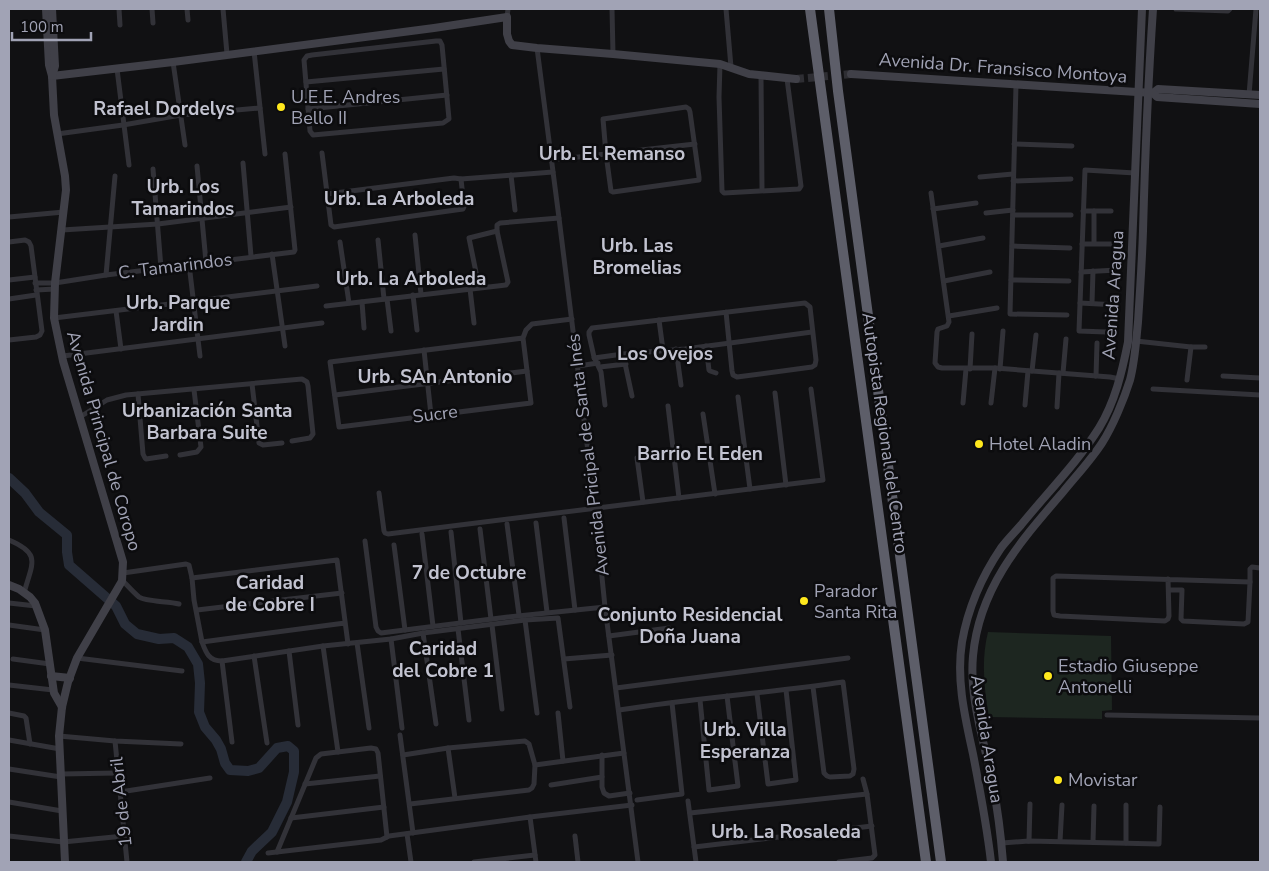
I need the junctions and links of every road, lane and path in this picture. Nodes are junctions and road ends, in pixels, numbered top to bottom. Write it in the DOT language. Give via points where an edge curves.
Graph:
graph roads {
  1 [pos="46,9"];
  2 [pos="52,9"];
  3 [pos="119,9"];
  4 [pos="152,9"];
  5 [pos="187,9"];
  6 [pos="223,9"];
  7 [pos="612,9"];
  8 [pos="726,9"];
  9 [pos="810,9"];
  10 [pos="829,9"];
  11 [pos="1142,9"];
  12 [pos="1153,9"];
  13 [pos="1176,9"];
  14 [pos="1230,9"];
  15 [pos="1256,9"];
  16 [pos="507,13"];
  17 [pos="188,20"];
  18 [pos="153,23"];
  19 [pos="120,25"];
  20 [pos="434,28"];
  21 [pos="436,41"];
  22 [pos="537,48"];
  23 [pos="254,51"];
  24 [pos="227,54"];
  25 [pos="613,54"];
  26 [pos="173,62"];
  27 [pos="720,64"];
  28 [pos="731,67"];
  29 [pos="117,69"];
  30 [pos="444,69"];
  31 [pos="851,74"];
  32 [pos="52,76"];
  33 [pos="761,76"];
  34 [pos="787,79"];
  35 [pos="796,79"];
  36 [pos="306,82"];
  37 [pos="1016,85"];
  38 [pos="1138,92"];
  39 [pos="1151,93"];
  40 [pos="1249,94"];
  41 [pos="1260,95"];
  42 [pos="447,96"];
  43 [pos="1260,104"];
  44 [pos="260,108"];
  45 [pos="308,109"];
  46 [pos="180,115"];
  47 [pos="123,125"];
  48 [pos="57,134"];
  49 [pos="695,144"];
  50 [pos="1014,144"];
  51 [pos="185,145"];
  52 [pos="1072,146"];
  53 [pos="322,152"];
  54 [pos="265,154"];
  55 [pos="285,154"];
  56 [pos="606,154"];
  57 [pos="552,160"];
  58 [pos="243,163"];
  59 [pos="129,165"];
  60 [pos="197,166"];
  61 [pos="153,169"];
  62 [pos="553,172"];
  63 [pos="1135,173"];
  64 [pos="1014,174"];
  65 [pos="511,175"];
  66 [pos="115,176"];
  67 [pos="980,177"];
  68 [pos="461,179"];
  69 [pos="1071,179"];
  70 [pos="1013,181"];
  71 [pos="762,190"];
  72 [pos="931,193"];
  73 [pos="327,194"];
  74 [pos="976,203"];
  75 [pos="291,208"];
  76 [pos="933,208"];
  77 [pos="515,210"];
  78 [pos="1083,211"];
  79 [pos="1094,211"];
  80 [pos="1110,211"];
  81 [pos="64,212"];
  82 [pos="1013,212"];
  83 [pos="247,213"];
  84 [pos="986,214"];
  85 [pos="1071,215"];
  86 [pos="9,217"];
  87 [pos="202,218"];
  88 [pos="559,218"];
  89 [pos="158,224"];
  90 [pos="111,228"];
  91 [pos="62,230"];
  92 [pos="497,231"];
  93 [pos="414,235"];
  94 [pos="983,238"];
  95 [pos="378,240"];
  96 [pos="9,242"];
  97 [pos="340,242"];
  98 [pos="1082,244"];
  99 [pos="1094,244"];
  100 [pos="1122,244"];
  101 [pos="939,246"];
  102 [pos="1012,246"];
  103 [pos="1070,248"];
  104 [pos="272,254"];
  105 [pos="251,256"];
  106 [pos="206,262"];
  107 [pos="189,264"];
  108 [pos="161,268"];
  109 [pos="1117,270"];
  110 [pos="1093,271"];
  111 [pos="990,272"];
  112 [pos="1081,272"];
  113 [pos="106,275"];
  114 [pos="9,280"];
  115 [pos="35,280"];
  116 [pos="1011,280"];
  117 [pos="944,281"];
  118 [pos="1069,282"];
  119 [pos="55,286"];
  120 [pos="317,286"];
  121 [pos="479,288"];
  122 [pos="470,289"];
  123 [pos="278,291"];
  124 [pos="36,293"];
  125 [pos="421,294"];
  126 [pos="413,296"];
  127 [pos="9,299"];
  128 [pos="386,299"];
  129 [pos="193,302"];
  130 [pos="362,302"];
  131 [pos="1080,303"];
  132 [pos="349,304"];
  133 [pos="1092,304"];
  134 [pos="1118,304"];
  135 [pos="326,306"];
  136 [pos="997,308"];
  137 [pos="116,311"];
  138 [pos="726,312"];
  139 [pos="1067,315"];
  140 [pos="949,316"];
  141 [pos="54,318"];
  142 [pos="572,318"];
  143 [pos="659,320"];
  144 [pos="322,323"];
  145 [pos="474,323"];
  146 [pos="283,328"];
  147 [pos="364,328"];
  148 [pos="417,330"];
  149 [pos="391,331"];
  150 [pos="1004,331"];
  151 [pos="812,332"];
  152 [pos="1106,332"];
  153 [pos="972,334"];
  154 [pos="1036,335"];
  155 [pos="523,338"];
  156 [pos="198,339"];
  157 [pos="1066,339"];
  158 [pos="9,340"];
  159 [pos="1136,341"];
  160 [pos="729,343"];
  161 [pos="1097,343"];
  162 [pos="285,346"];
  163 [pos="706,346"];
  164 [pos="1191,347"];
  165 [pos="1205,347"];
  166 [pos="121,349"];
  167 [pos="676,349"];
  168 [pos="424,350"];
  169 [pos="663,350"];
  170 [pos="623,354"];
  171 [pos="62,356"];
  172 [pos="200,356"];
  173 [pos="594,358"];
  174 [pos="626,364"];
  175 [pos="599,365"];
  176 [pos="578,366"];
  177 [pos="998,368"];
  178 [pos="968,369"];
  179 [pos="527,371"];
  180 [pos="1030,371"];
  181 [pos="716,373"];
  182 [pos="1061,373"];
  183 [pos="1096,376"];
  184 [pos="1223,376"];
  185 [pos="1260,378"];
  186 [pos="1120,379"];
  187 [pos="1188,380"];
  188 [pos="427,382"];
  189 [pos="252,384"];
  190 [pos="681,385"];
  191 [pos="811,389"];
  192 [pos="1153,389"];
  193 [pos="194,390"];
  194 [pos="775,393"];
  195 [pos="138,394"];
  196 [pos="335,395"];
  197 [pos="1260,395"];
  198 [pos="632,396"];
  199 [pos="738,397"];
  200 [pos="963,403"];
  201 [pos="991,403"];
  202 [pos="605,405"];
  203 [pos="1025,405"];
  204 [pos="668,406"];
  205 [pos="1057,407"];
  206 [pos="703,414"];
  207 [pos="431,415"];
  208 [pos="80,417"];
  209 [pos="292,441"];
  210 [pos="282,443"];
  211 [pos="180,455"];
  212 [pos="166,456"];
  213 [pos="637,458"];
  214 [pos="786,485"];
  215 [pos="750,489"];
  216 [pos="379,493"];
  217 [pos="714,494"];
  218 [pos="679,498"];
  219 [pos="643,502"];
  220 [pos="595,508"];
  221 [pos="564,518"];
  222 [pos="536,523"];
  223 [pos="508,524"];
  224 [pos="480,529"];
  225 [pos="452,532"];
  226 [pos="422,534"];
  227 [pos="9,540"];
  228 [pos="365,541"];
  229 [pos="394,545"];
  230 [pos="1260,568"];
  231 [pos="122,576"];
  232 [pos="192,578"];
  233 [pos="1168,579"];
  234 [pos="1182,580"];
  235 [pos="1250,582"];
  236 [pos="9,585"];
  237 [pos="1168,590"];
  238 [pos="1182,590"];
  239 [pos="24,593"];
  240 [pos="342,593"];
  241 [pos="9,603"];
  242 [pos="179,604"];
  243 [pos="36,606"];
  244 [pos="605,607"];
  245 [pos="197,610"];
  246 [pos="575,610"];
  247 [pos="547,612"];
  248 [pos="519,615"];
  249 [pos="491,619"];
  250 [pos="525,620"];
  251 [pos="345,622"];
  252 [pos="461,623"];
  253 [pos="9,625"];
  254 [pos="492,625"];
  255 [pos="433,626"];
  256 [pos="669,628"];
  257 [pos="458,629"];
  258 [pos="45,630"];
  259 [pos="405,630"];
  260 [pos="424,633"];
  261 [pos="609,636"];
  262 [pos="391,639"];
  263 [pos="202,642"];
  264 [pos="357,643"];
  265 [pos="348,644"];
  266 [pos="323,646"];
  267 [pos="288,651"];
  268 [pos="612,655"];
  269 [pos="254,656"];
  270 [pos="77,658"];
  271 [pos="848,658"];
  272 [pos="13,659"];
  273 [pos="564,659"];
  274 [pos="222,661"];
  275 [pos="50,664"];
  276 [pos="182,671"];
  277 [pos="51,676"];
  278 [pos="70,678"];
  279 [pos="9,685"];
  280 [pos="814,687"];
  281 [pos="616,688"];
  282 [pos="53,690"];
  283 [pos="786,690"];
  284 [pos="756,694"];
  285 [pos="727,696"];
  286 [pos="700,700"];
  287 [pos="672,703"];
  288 [pos="62,707"];
  289 [pos="570,707"];
  290 [pos="1128,707"];
  291 [pos="502,709"];
  292 [pos="619,710"];
  293 [pos="9,713"];
  294 [pos="537,713"];
  295 [pos="558,713"];
  296 [pos="1106,715"];
  297 [pos="1127,715"];
  298 [pos="1260,718"];
  299 [pos="470,720"];
  300 [pos="436,724"];
  301 [pos="298,725"];
  302 [pos="369,728"];
  303 [pos="402,728"];
  304 [pos="400,734"];
  305 [pos="59,736"];
  306 [pos="9,740"];
  307 [pos="115,741"];
  308 [pos="232,742"];
  309 [pos="267,743"];
  310 [pos="30,744"];
  311 [pos="181,744"];
  312 [pos="448,748"];
  313 [pos="60,749"];
  314 [pos="338,752"];
  315 [pos="624,753"];
  316 [pos="403,755"];
  317 [pos="602,755"];
  318 [pos="563,761"];
  319 [pos="535,765"];
  320 [pos="9,769"];
  321 [pos="117,773"];
  322 [pos="61,776"];
  323 [pos="380,776"];
  324 [pos="602,777"];
  325 [pos="210,778"];
  326 [pos="863,779"];
  327 [pos="305,784"];
  328 [pos="551,785"];
  329 [pos="993,786"];
  330 [pos="980,789"];
  331 [pos="120,792"];
  332 [pos="630,793"];
  333 [pos="866,794"];
  334 [pos="454,798"];
  335 [pos="637,800"];
  336 [pos="688,801"];
  337 [pos="9,802"];
  338 [pos="410,804"];
  339 [pos="1030,804"];
  340 [pos="632,805"];
  341 [pos="1062,805"];
  342 [pos="1126,805"];
  343 [pos="1094,806"];
  344 [pos="1160,807"];
  345 [pos="384,808"];
  346 [pos="62,810"];
  347 [pos="690,814"];
  348 [pos="530,816"];
  349 [pos="291,818"];
  350 [pos="872,826"];
  351 [pos="413,833"];
  352 [pos="407,834"];
  353 [pos="9,836"];
  354 [pos="124,836"];
  355 [pos="575,836"];
  356 [pos="387,837"];
  357 [pos="1029,841"];
  358 [pos="63,842"];
  359 [pos="1060,842"];
  360 [pos="1093,842"];
  361 [pos="1002,843"];
  362 [pos="1126,843"];
  363 [pos="694,847"];
  364 [pos="277,852"];
  365 [pos="268,853"];
  366 [pos="535,855"];
  367 [pos="65,862"];
  368 [pos="127,862"];
  369 [pos="411,862"];
  370 [pos="474,862"];
  371 [pos="536,862"];
  372 [pos="578,862"];
  373 [pos="638,862"];
  374 [pos="696,862"];
  375 [pos="838,862"];
  376 [pos="926,862"];
  377 [pos="941,862"];
  378 [pos="991,862"];
  379 [pos="1003,862"];
  1 -- 32 [label="street, Avenida Principal de Coropo"];
  2 -- 32 [label="street, Avenida Principal de Coropo" via="55,66"];
  3 -- 19 [label="street"];
  4 -- 18 [label="street"];
  5 -- 17 [label="street"];
  6 -- 24 [label="street"];
  7 -- 25 [label="street"];
  8 -- 28 [label="street"];
  9 -- 376 [label="highway, Autopista Regional del Centro"];
  10 -- 377 [label="highway, Autopista Regional del Centro"];
  11 -- 38 [label="street, Avenida Aragua"];
  12 -- 39 [label="street, Avenida Aragua"];
  13 -- 14 [label="street"];
  15 -- 40 [label="street"];
  16 -- 20 [label="street"];
  16 -- 22 [label="street" via="507,34 512,45"];
  20 -- 21 [label="street"];
  20 -- 23 [label="street"];
  21 -- 30 [label="street" via="442,43"];
  21 -- 36 [label="street" via="309,56 304,60"];
  22 -- 25 [label="street"];
  22 -- 57 [label="street, Avenida Pricipal de Santa Inés"];
  23 -- 24 [label="street"];
  23 -- 44 [label="street"];
  24 -- 26 [label="street"];
  25 -- 27 [label="street"];
  26 -- 29 [label="street"];
  26 -- 46 [label="street"];
  27 -- 28 [label="street"];
  27 -- 71 [label="street" via="722,191"];
  28 -- 33 [label="street"];
  29 -- 32 [label="street"];
  29 -- 47 [label="street"];
  30 -- 36 [label="street"];
  30 -- 42 [label="street"];
  31 -- 37 [label="street, Avenida Dr. Fransisco Montoya"];
  32 -- 48 [label="street, Avenida Principal de Coropo"];
  33 -- 34 [label="street"];
  33 -- 71 [label="street"];
  34 -- 35 [label="street"];
  34 -- 71 [label="street" via="801,186 799,189"];
  36 -- 45 [label="street"];
  37 -- 38 [label="street, Avenida Dr. Fransisco Montoya"];
  37 -- 50 [label="street"];
  38 -- 39 [label="street, Avenida Dr. Fransisco Montoya"];
  38 -- 63 [label="street, Avenida Aragua"];
  39 -- 40 [label="street, Avenida Dr. Fransisco Montoya" via="1158,89"];
  39 -- 43 [label="street, Avenida Dr. Fransisco Montoya" via="1157,97"];
  39 -- 159 [label="street, Avenida Aragua"];
  40 -- 41 [label="street, Avenida Dr. Fransisco Montoya"];
  42 -- 45 [label="street"];
  42 -- 45 [label="street" via="449,119 445,122 313,136"];
  44 -- 46 [label="street"];
  44 -- 54 [label="street"];
  46 -- 47 [label="street"];
  46 -- 51 [label="street"];
  47 -- 48 [label="street"];
  47 -- 59 [label="street"];
  48 -- 81 [label="street, Avenida Principal de Coropo" via="65,176"];
  49 -- 56 [label="street"];
  49 -- 56 [label="street" via="690,112 686,107 603,119"];
  49 -- 56 [label="street" via="699,180 613,192"];
  50 -- 52 [label="street"];
  50 -- 64 [label="street"];
  53 -- 73 [label="street"];
  55 -- 75 [label="street"];
  56 -- 57 [label="street"];
  57 -- 62 [label="street, Avenida Pricipal de Santa Inés"];
  58 -- 83 [label="street"];
  60 -- 87 [label="street"];
  61 -- 89 [label="street"];
  62 -- 65 [label="street"];
  62 -- 88 [label="street, Avenida Pricipal de Santa Inés"];
  63 -- 78 [label="street" via="1085,170"];
  63 -- 186 [label="street, Avenida Aragua" via="1128,342"];
  64 -- 67 [label="street"];
  64 -- 70 [label="street"];
  65 -- 68 [label="street"];
  65 -- 77 [label="street"];
  66 -- 90 [label="street"];
  68 -- 73 [label="street"];
  68 -- 73 [label="street" via="463,209 334,227 331,225"];
  69 -- 70 [label="street"];
  70 -- 82 [label="street"];
  72 -- 76 [label="street"];
  74 -- 76 [label="street"];
  75 -- 83 [label="street"];
  75 -- 104 [label="street, C. Tamarindos" via="295,250"];
  76 -- 101 [label="street"];
  78 -- 79 [label="street"];
  78 -- 98 [label="street"];
  79 -- 80 [label="street"];
  79 -- 99 [label="street"];
  81 -- 86 [label="street"];
  81 -- 91 [label="street, Avenida Principal de Coropo"];
  82 -- 84 [label="street"];
  82 -- 85 [label="street"];
  82 -- 102 [label="street"];
  83 -- 87 [label="street"];
  83 -- 105 [label="street"];
  87 -- 89 [label="street"];
  87 -- 106 [label="street"];
  88 -- 92 [label="street" via="500,223"];
  88 -- 142 [label="street, Avenida Pricipal de Santa Inés"];
  89 -- 90 [label="street"];
  89 -- 108 [label="street"];
  90 -- 91 [label="street"];
  90 -- 113 [label="street"];
  91 -- 119 [label="street, Avenida Principal de Coropo"];
  92 -- 121 [label="street" via="469,238"];
  92 -- 121 [label="street" via="508,284"];
  93 -- 125 [label="street"];
  94 -- 101 [label="street"];
  95 -- 128 [label="street"];
  96 -- 115 [label="street" via="29,242"];
  97 -- 132 [label="street"];
  98 -- 99 [label="street"];
  98 -- 112 [label="street"];
  99 -- 100 [label="street"];
  101 -- 117 [label="street"];
  102 -- 103 [label="street"];
  102 -- 116 [label="street"];
  104 -- 105 [label="street, C. Tamarindos"];
  104 -- 123 [label="street"];
  105 -- 106 [label="street, C. Tamarindos"];
  106 -- 107 [label="street, C. Tamarindos"];
  107 -- 108 [label="street, C. Tamarindos"];
  107 -- 129 [label="street"];
  108 -- 113 [label="street, C. Tamarindos"];
  109 -- 110 [label="street"];
  110 -- 112 [label="street"];
  110 -- 133 [label="street"];
  111 -- 117 [label="street"];
  112 -- 131 [label="street"];
  113 -- 119 [label="street, C. Tamarindos"];
  114 -- 115 [label="street"];
  115 -- 119 [label="street"];
  115 -- 124 [label="street"];
  116 -- 118 [label="street"];
  116 -- 139 [label="street" via="1010,314"];
  117 -- 140 [label="street"];
  119 -- 124 [label="street"];
  119 -- 141 [label="street, Avenida Principal de Coropo"];
  120 -- 123 [label="street"];
  121 -- 122 [label="street"];
  122 -- 125 [label="street"];
  122 -- 145 [label="street"];
  123 -- 129 [label="street"];
  123 -- 146 [label="street"];
  124 -- 127 [label="street"];
  124 -- 158 [label="street" via="41,333 36,337"];
  125 -- 126 [label="street"];
  126 -- 128 [label="street"];
  126 -- 148 [label="street"];
  128 -- 130 [label="street"];
  128 -- 149 [label="street"];
  129 -- 137 [label="street"];
  129 -- 156 [label="street"];
  130 -- 132 [label="street"];
  130 -- 147 [label="street"];
  131 -- 133 [label="street"];
  131 -- 152 [label="street" via="1079,331"];
  132 -- 135 [label="street"];
  133 -- 134 [label="street"];
  136 -- 140 [label="street"];
  137 -- 141 [label="street"];
  137 -- 166 [label="street"];
  138 -- 143 [label="street"];
  138 -- 151 [label="street" via="805,303 810,308"];
  138 -- 160 [label="street"];
  140 -- 178 [label="street" via="947,326 937,332 935,363 942,368"];
  141 -- 171 [label="street, Avenida Principal de Coropo"];
  142 -- 155 [label="street" via="532,324"];
  142 -- 176 [label="street, Avenida Pricipal de Santa Inés"];
  143 -- 169 [label="street"];
  143 -- 173 [label="street" via="592,328 589,333"];
  144 -- 146 [label="street"];
  146 -- 156 [label="street"];
  146 -- 162 [label="street"];
  150 -- 177 [label="street"];
  151 -- 160 [label="street"];
  151 -- 160 [label="street" via="816,360 812,367 746,376 733,375"];
  153 -- 178 [label="street"];
  154 -- 180 [label="street"];
  155 -- 168 [label="street"];
  155 -- 179 [label="street"];
  156 -- 166 [label="street"];
  156 -- 172 [label="street"];
  157 -- 182 [label="street"];
  159 -- 164 [label="street"];
  159 -- 329 [label="street, Avenida Aragua" via="1135,358 1123,400 1103,442 1007,562 990,590 979,618 972,678"];
  160 -- 163 [label="street"];
  161 -- 183 [label="street"];
  163 -- 167 [label="street"];
  163 -- 181 [label="street" via="709,370"];
  164 -- 165 [label="street"];
  164 -- 187 [label="street"];
  166 -- 171 [label="street"];
  167 -- 169 [label="street"];
  167 -- 190 [label="street"];
  168 -- 188 [label="street"];
  168 -- 196 [label="street" via="330,362"];
  169 -- 170 [label="street"];
  170 -- 173 [label="street"];
  170 -- 174 [label="street"];
  171 -- 208 [label="street, Avenida Principal de Coropo"];
  173 -- 175 [label="street"];
  174 -- 175 [label="street"];
  174 -- 198 [label="street"];
  175 -- 176 [label="street"];
  175 -- 202 [label="street"];
  176 -- 220 [label="street, Avenida Pricipal de Santa Inés"];
  177 -- 178 [label="street"];
  177 -- 180 [label="street"];
  177 -- 201 [label="street"];
  178 -- 200 [label="street"];
  179 -- 188 [label="street"];
  179 -- 207 [label="street, Sucre" via="532,403"];
  180 -- 182 [label="street"];
  180 -- 203 [label="street"];
  182 -- 183 [label="street"];
  182 -- 205 [label="street"];
  183 -- 186 [label="street"];
  184 -- 185 [label="street"];
  186 -- 330 [label="street, Avenida Aragua" via="1110,406 1090,442 1002,548 970,610 962,642 961,686"];
  188 -- 196 [label="street"];
  188 -- 207 [label="street"];
  189 -- 193 [label="street"];
  189 -- 209 [label="street" via="302,379 307,382 313,434 310,438"];
  189 -- 210 [label="street" via="259,443"];
  191 -- 214 [label="street" via="823,480"];
  192 -- 197 [label="street"];
  193 -- 195 [label="street"];
  193 -- 211 [label="street" via="201,447 196,452"];
  194 -- 214 [label="street"];
  195 -- 208 [label="street" via="107,400"];
  195 -- 212 [label="street" via="145,458"];
  196 -- 207 [label="street, Sucre" via="339,427"];
  199 -- 215 [label="street"];
  204 -- 218 [label="street"];
  206 -- 217 [label="street"];
  208 -- 231 [label="street, Avenida Principal de Coropo" via="118,543 123,562"];
  213 -- 219 [label="street"];
  214 -- 215 [label="street"];
  215 -- 217 [label="street"];
  216 -- 220 [label="street" via="384,531 388,534"];
  217 -- 218 [label="street"];
  218 -- 219 [label="street"];
  219 -- 220 [label="street"];
  220 -- 244 [label="street, Avenida Pricipal de Santa Inés"];
  221 -- 246 [label="street"];
  222 -- 247 [label="street"];
  223 -- 248 [label="street"];
  224 -- 249 [label="street"];
  225 -- 252 [label="street"];
  226 -- 255 [label="street"];
  227 -- 239 [label="street" via="24,547 32,556"];
  228 -- 259 [label="street" via="377,630 383,633"];
  229 -- 259 [label="street"];
  230 -- 235 [label="street" via="1250,569"];
  231 -- 232 [label="street" via="186,564"];
  231 -- 242 [label="street" via="140,598"];
  231 -- 270 [label="street" via="116,593"];
  232 -- 240 [label="street" via="337,560"];
  232 -- 245 [label="street"];
  233 -- 234 [label="street"];
  233 -- 237 [label="street"];
  233 -- 237 [label="street" via="1056,576 1053,611 1054,615 1060,616 1165,621 1169,616"];
  234 -- 235 [label="street"];
  234 -- 238 [label="street"];
  235 -- 238 [label="street" via="1248,622 1244,624 1183,621"];
  236 -- 239 [label="street"];
  237 -- 238 [label="street"];
  239 -- 243 [label="street"];
  240 -- 245 [label="street"];
  240 -- 251 [label="street"];
  241 -- 243 [label="street"];
  243 -- 258 [label="street"];
  244 -- 246 [label="street"];
  244 -- 261 [label="street, Avenida Pricipal de Santa Inés"];
  245 -- 263 [label="street"];
  246 -- 247 [label="street"];
  247 -- 248 [label="street"];
  248 -- 249 [label="street"];
  249 -- 252 [label="street"];
  250 -- 254 [label="street"];
  250 -- 273 [label="street" via="558,618"];
  250 -- 294 [label="street"];
  251 -- 263 [label="street"];
  251 -- 265 [label="street"];
  252 -- 255 [label="street"];
  253 -- 258 [label="street"];
  254 -- 257 [label="street"];
  254 -- 291 [label="street"];
  255 -- 259 [label="street"];
  256 -- 261 [label="street"];
  257 -- 260 [label="street"];
  257 -- 299 [label="street"];
  258 -- 275 [label="street"];
  260 -- 262 [label="street"];
  260 -- 300 [label="street"];
  261 -- 268 [label="street, Avenida Pricipal de Santa Inés"];
  262 -- 264 [label="street"];
  262 -- 303 [label="street"];
  263 -- 274 [label="street" via="210,658"];
  264 -- 265 [label="street"];
  264 -- 302 [label="street"];
  265 -- 266 [label="street"];
  266 -- 267 [label="street"];
  266 -- 314 [label="street"];
  267 -- 269 [label="street"];
  267 -- 301 [label="street"];
  268 -- 273 [label="street"];
  268 -- 281 [label="street, Avenida Pricipal de Santa Inés"];
  269 -- 274 [label="street"];
  269 -- 309 [label="street"];
  270 -- 276 [label="street"];
  270 -- 278 [label="street"];
  271 -- 281 [label="street"];
  272 -- 275 [label="street"];
  273 -- 289 [label="street"];
  274 -- 308 [label="street"];
  275 -- 277 [label="street"];
  277 -- 278 [label="street"];
  277 -- 282 [label="street"];
  278 -- 288 [label="street"];
  279 -- 282 [label="street"];
  280 -- 280 [label="street" via="824,773 830,777 850,776 854,769 844,682"];
  280 -- 283 [label="street"];
  281 -- 292 [label="street, Avenida Pricipal de Santa Inés"];
  282 -- 288 [label="street"];
  283 -- 284 [label="street"];
  283 -- 284 [label="street" via="796,780 768,784"];
  284 -- 285 [label="street"];
  285 -- 286 [label="street"];
  285 -- 286 [label="street" via="738,786 709,790"];
  286 -- 287 [label="street"];
  287 -- 292 [label="street"];
  287 -- 335 [label="street" via="682,794"];
  288 -- 305 [label="street"];
  290 -- 297 [label="street"];
  292 -- 315 [label="street, Avenida Pricipal de Santa Inés"];
  293 -- 310 [label="street" via="26,718"];
  295 -- 318 [label="street"];
  296 -- 297 [label="street"];
  297 -- 298 [label="street"];
  304 -- 316 [label="street"];
  305 -- 307 [label="street"];
  305 -- 313 [label="street"];
  306 -- 310 [label="street"];
  307 -- 311 [label="street"];
  307 -- 321 [label="street, 19 de Abril"];
  310 -- 313 [label="street"];
  312 -- 316 [label="street"];
  312 -- 319 [label="street" via="525,741 529,744"];
  312 -- 334 [label="street"];
  313 -- 322 [label="street"];
  314 -- 323 [label="street" via="376,749"];
  314 -- 327 [label="street" via="316,758"];
  315 -- 317 [label="street"];
  315 -- 332 [label="street, Avenida Pricipal de Santa Inés"];
  316 -- 338 [label="street"];
  317 -- 318 [label="street"];
  317 -- 324 [label="street"];
  318 -- 319 [label="street"];
  319 -- 334 [label="street" via="534,784 529,790"];
  320 -- 322 [label="street"];
  321 -- 322 [label="street"];
  321 -- 331 [label="street, 19 de Abril"];
  322 -- 346 [label="street"];
  323 -- 327 [label="street"];
  323 -- 345 [label="street"];
  324 -- 328 [label="street"];
  324 -- 332 [label="street" via="604,793 609,796"];
  325 -- 331 [label="street"];
  326 -- 333 [label="street"];
  327 -- 349 [label="street"];
  329 -- 330 [label="street"];
  329 -- 361 [label="street, Avenida Aragua"];
  330 -- 378 [label="street, Avenida Aragua"];
  331 -- 354 [label="street, 19 de Abril"];
  332 -- 340 [label="street, Avenida Pricipal de Santa Inés"];
  333 -- 347 [label="street"];
  333 -- 350 [label="street"];
  334 -- 338 [label="street"];
  336 -- 347 [label="street"];
  337 -- 346 [label="street"];
  338 -- 351 [label="street"];
  339 -- 357 [label="street"];
  340 -- 348 [label="street"];
  340 -- 373 [label="street, Avenida Pricipal de Santa Inés"];
  341 -- 359 [label="street"];
  342 -- 362 [label="street"];
  343 -- 360 [label="street"];
  344 -- 362 [label="street" via="1159,844"];
  345 -- 349 [label="street"];
  345 -- 356 [label="street"];
  346 -- 358 [label="street"];
  347 -- 363 [label="street"];
  348 -- 351 [label="street"];
  348 -- 366 [label="street"];
  349 -- 364 [label="street"];
  350 -- 363 [label="street"];
  350 -- 375 [label="street" via="874,857"];
  351 -- 352 [label="street"];
  352 -- 356 [label="street"];
  352 -- 369 [label="street"];
  353 -- 358 [label="street"];
  354 -- 358 [label="street"];
  354 -- 368 [label="street, 19 de Abril"];
  355 -- 372 [label="street"];
  356 -- 364 [label="street"];
  357 -- 359 [label="street"];
  357 -- 361 [label="street"];
  358 -- 367 [label="street"];
  359 -- 360 [label="street"];
  360 -- 362 [label="street"];
  361 -- 379 [label="street, Avenida Aragua"];
  363 -- 374 [label="street"];
  364 -- 365 [label="street"];
  366 -- 370 [label="street"];
  366 -- 371 [label="street"];
}
